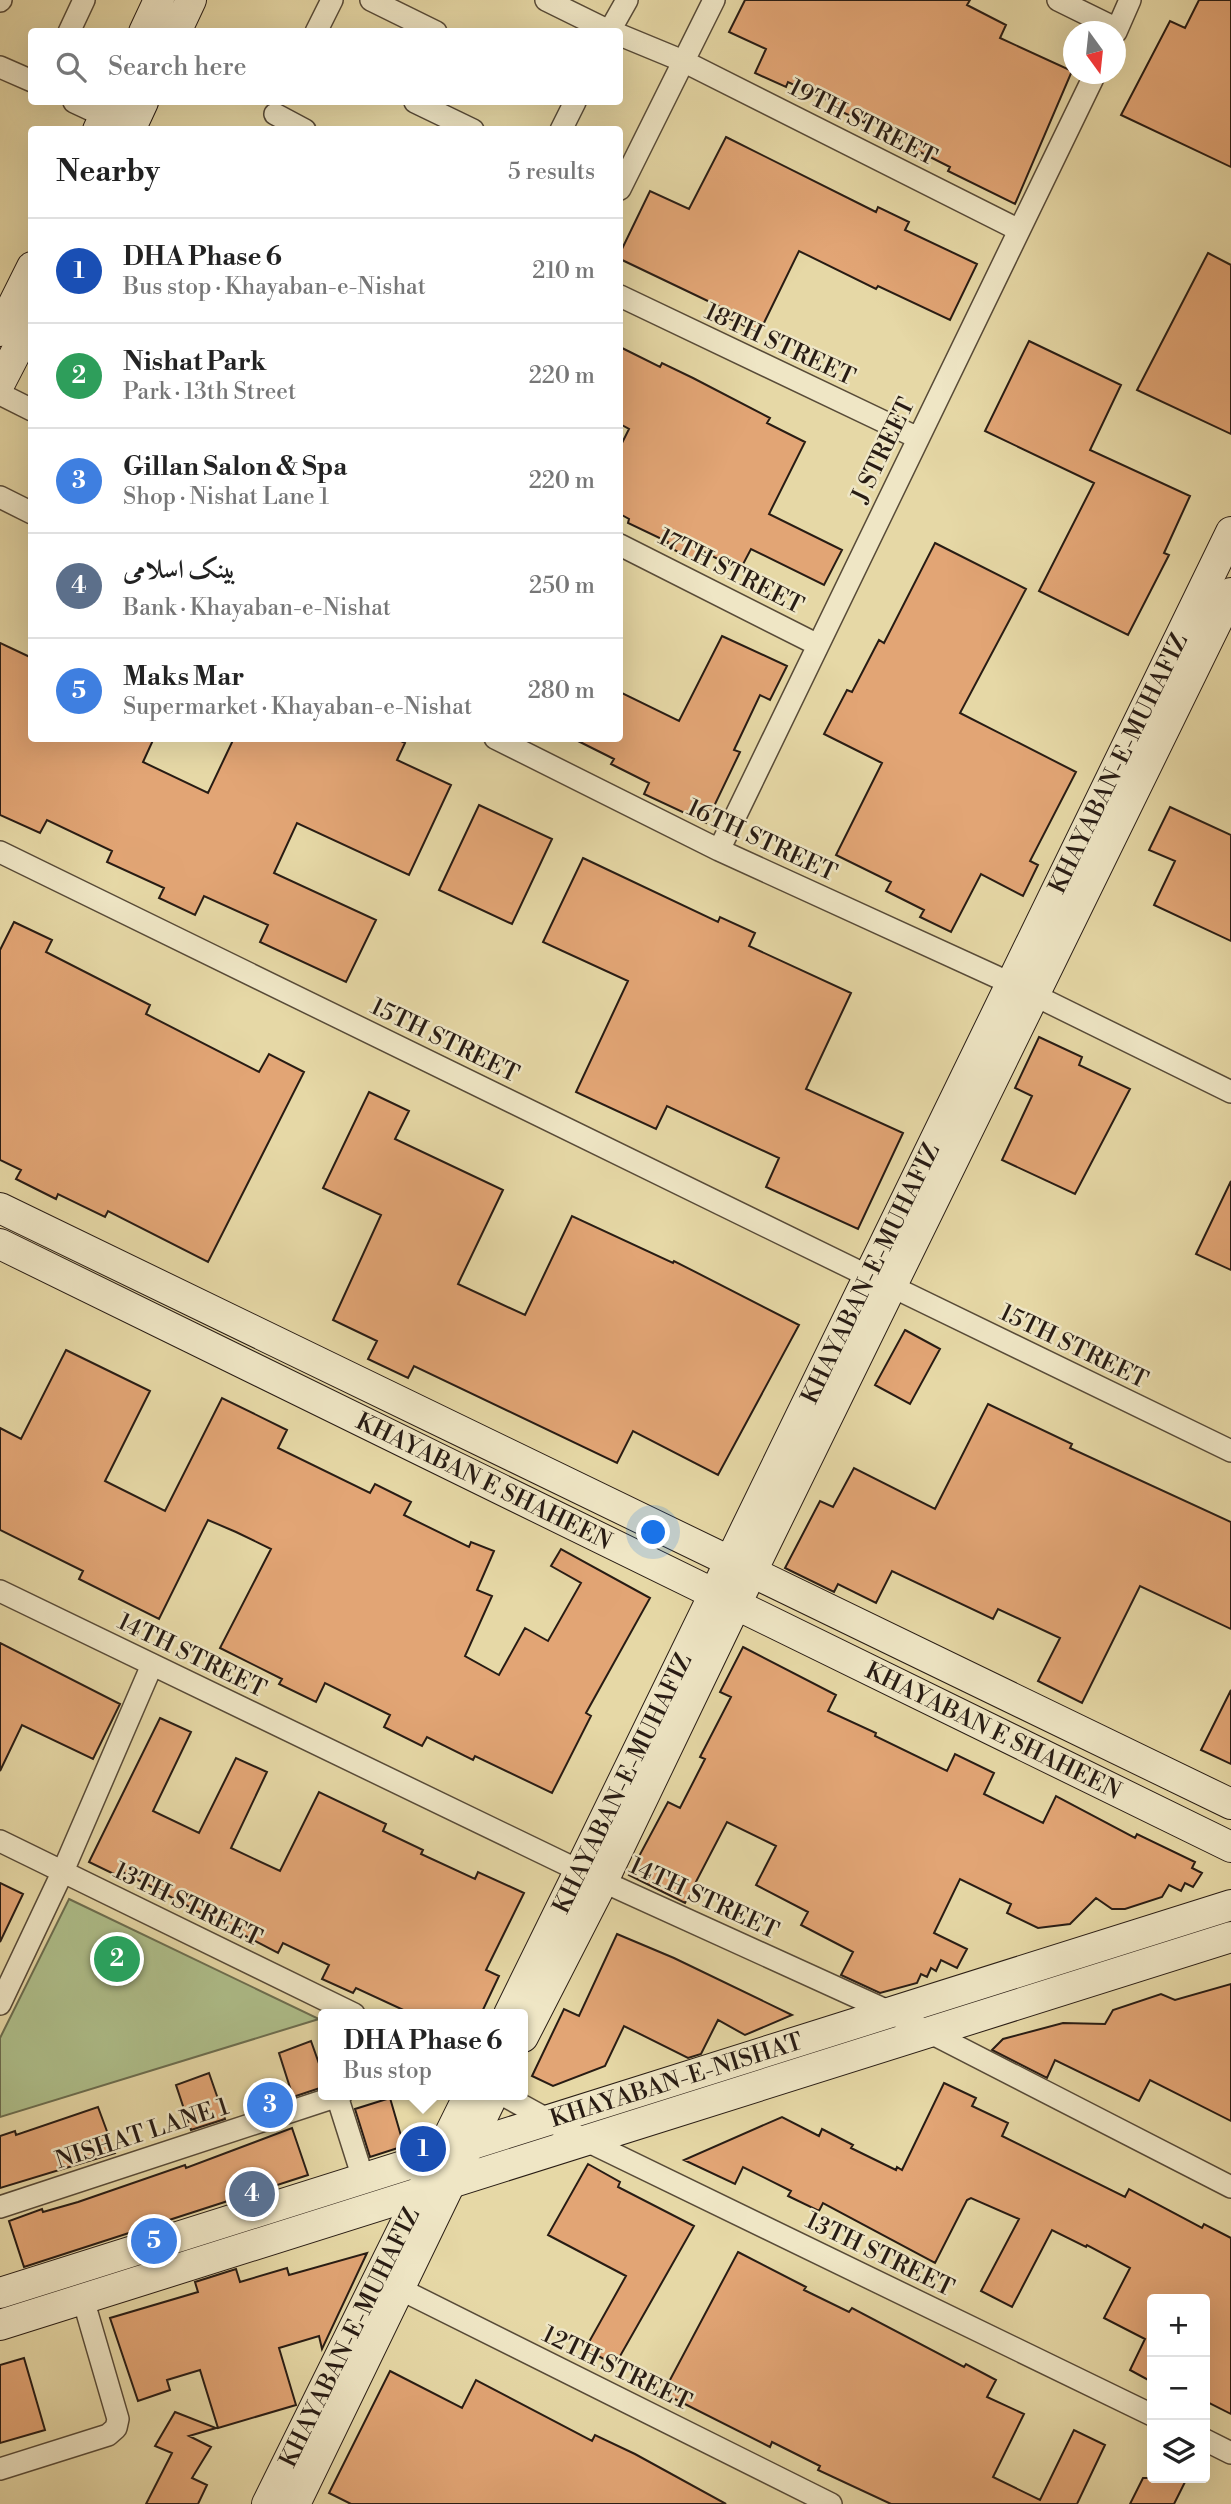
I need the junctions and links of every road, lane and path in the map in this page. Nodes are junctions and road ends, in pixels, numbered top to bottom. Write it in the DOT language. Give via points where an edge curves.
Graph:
graph roads {
  1 [pos="84,0"];
  2 [pos="159,0"];
  3 [pos="191,0"];
  4 [pos="332,0"];
  5 [pos="371,0"];
  6 [pos="546,0"];
  7 [pos="627,0"];
  8 [pos="713,0"];
  9 [pos="1058,0"];
  10 [pos="1130,0"];
  11 [pos="1099,21"];
  12 [pos="1120,21"];
  13 [pos="71,28"];
  14 [pos="146,28"];
  15 [pos="178,28"];
  16 [pos="318,28"];
  17 [pos="428,28"];
  18 [pos="604,28"];
  19 [pos="612,28"];
  20 [pos="623,36"];
  21 [pos="683,61"];
  22 [pos="0,67"];
  23 [pos="28,79"];
  24 [pos="1090,84"];
  25 [pos="81,105"];
  26 [pos="139,105"];
  27 [pos="421,105"];
  28 [pos="574,105"];
  29 [pos="274,115"];
  30 [pos="118,122"];
  31 [pos="297,126"];
  32 [pos="465,126"];
  33 [pos="563,126"];
  34 [pos="623,183"];
  35 [pos="1019,230"];
  36 [pos="28,275"];
  37 [pos="623,297"];
  38 [pos="28,329"];
  39 [pos="0,331"];
  40 [pos="0,383"];
  41 [pos="0,394"];
  42 [pos="28,408"];
  43 [pos="918,438"];
  44 [pos="0,497"];
  45 [pos="28,511"];
  46 [pos="1231,532"];
  47 [pos="623,547"];
  48 [pos="1231,593"];
  49 [pos="818,645"];
  50 [pos="503,742"];
  51 [pos="1098,834"];
  52 [pos="719,850"];
  53 [pos="0,852"];
  54 [pos="1022,989"];
  55 [pos="1231,1092"];
  56 [pos="0,1208"];
  57 [pos="0,1244"];
  58 [pos="880,1281"];
  59 [pos="1231,1451"];
  60 [pos="741,1568"];
  61 [pos="0,1591"];
  62 [pos="726,1599"];
  63 [pos="152,1665"];
  64 [pos="1231,1804"];
  65 [pos="0,1841"];
  66 [pos="1231,1847"];
  67 [pos="62,1871"];
  68 [pos="592,1876"];
  69 [pos="1231,1905"];
  70 [pos="1231,1937"];
  71 [pos="0,2004"];
  72 [pos="344,2009"];
  73 [pos="512,2009"];
  74 [pos="890,2012"];
  75 [pos="528,2025"];
  76 [pos="927,2032"];
  77 [pos="324,2100"];
  78 [pos="340,2100"];
  79 [pos="466,2100"];
  80 [pos="490,2100"];
  81 [pos="513,2100"];
  82 [pos="552,2120"];
  83 [pos="585,2140"];
  84 [pos="466,2146"];
  85 [pos="437,2155"];
  86 [pos="363,2178"];
  87 [pos="451,2182"];
  88 [pos="1231,2186"];
  89 [pos="421,2191"];
  90 [pos="0,2207"];
  91 [pos="389,2283"];
  92 [pos="0,2292"];
  93 [pos="83,2299"];
  94 [pos="0,2325"];
  95 [pos="1147,2413"];
  96 [pos="1210,2442"];
  97 [pos="1231,2453"];
  98 [pos="0,2469"];
  99 [pos="291,2498"];
  100 [pos="831,2504"];
  1 -- 13 [label="street"];
  2 -- 14 [label="street"];
  3 -- 15 [label="street"];
  4 -- 16 [label="street"];
  5 -- 17 [label="street"];
  6 -- 18 [label="street"];
  7 -- 19 [label="street"];
  8 -- 21 [label="street"];
  9 -- 11 [label="street"];
  10 -- 12 [label="street"];
  20 -- 21 [label="street, 19TH STREET"];
  21 -- 34 [label="street"];
  21 -- 35 [label="street, 19TH STREET"];
  22 -- 23 [label="street"];
  24 -- 35 [label="street, J STREET"];
  25 -- 30 [label="street"];
  26 -- 30 [label="street"];
  27 -- 32 [label="street"];
  28 -- 33 [label="street"];
  29 -- 31 [label="street"];
  35 -- 43 [label="street, J STREET"];
  36 -- 39 [label="street"];
  37 -- 43 [label="street, 18TH STREET"];
  38 -- 40 [label="street"];
  41 -- 42 [label="street"];
  43 -- 49 [label="street, J STREET"];
  44 -- 45 [label="street"];
  46 -- 51 [label="street, KHAYABAN-E-MUHAFIZ"];
  47 -- 49 [label="street, 17TH STREET"];
  48 -- 51 [label="street"];
  49 -- 52 [label="street, J STREET"];
  50 -- 52 [label="street, 16TH STREET"];
  51 -- 54 [label="street, KHAYABAN-E-MUHAFIZ"];
  52 -- 54 [label="street, 16TH STREET"];
  53 -- 58 [label="street, 15TH STREET"];
  54 -- 55 [label="street, 16TH STREET"];
  54 -- 58 [label="street, KHAYABAN-E-MUHAFIZ"];
  56 -- 60 [label="street, KHAYABAN E SHAHEEN"];
  57 -- 62 [label="street, KHAYABAN E SHAHEEN"];
  58 -- 59 [label="street, 15TH STREET"];
  58 -- 60 [label="street, KHAYABAN-E-MUHAFIZ"];
  60 -- 62 [label="street, KHAYABAN-E-MUHAFIZ"];
  60 -- 64 [label="street, KHAYABAN E SHAHEEN"];
  61 -- 63 [label="street, 14TH STREET"];
  62 -- 66 [label="street, KHAYABAN E SHAHEEN"];
  62 -- 68 [label="street, KHAYABAN-E-MUHAFIZ"];
  63 -- 67 [label="street"];
  63 -- 68 [label="street, 14TH STREET"];
  65 -- 67 [label="street, 13TH STREET"];
  67 -- 71 [label="street"];
  67 -- 72 [label="street, 13TH STREET"];
  68 -- 73 [label="street, KHAYABAN-E-MUHAFIZ"];
  68 -- 74 [label="street, 14TH STREET"];
  68 -- 75 [label="street, KHAYABAN-E-MUHAFIZ"];
  69 -- 74 [label="street, KHAYABAN-E-NISHAT"];
  70 -- 76 [label="street, KHAYABAN-E-NISHAT"];
  74 -- 76 [label="street, 14TH STREET"];
  74 -- 82 [label="street, KHAYABAN-E-NISHAT"];
  76 -- 83 [label="street, KHAYABAN-E-NISHAT"];
  76 -- 88 [label="street, 14TH STREET"];
  77 -- 90 [label="street, NISHAT LANE 1"];
  78 -- 86 [label="street"];
  79 -- 85 [label="street, KHAYABAN-E-MUHAFIZ"];
  80 -- 84 [label="street, KHAYABAN-E-MUHAFIZ"];
  81 -- 82 [label="street, 13TH STREET"];
  82 -- 83 [label="street, 13TH STREET"];
  82 -- 84 [label="street, KHAYABAN-E-NISHAT"];
  83 -- 87 [label="street, KHAYABAN-E-NISHAT"];
  83 -- 95 [label="street, 13TH STREET"];
  84 -- 85 [label="street, KHAYABAN-E-NISHAT"];
  84 -- 87 [label="street, KHAYABAN-E-MUHAFIZ"];
  85 -- 86 [label="street, KHAYABAN-E-NISHAT"];
  85 -- 89 [label="street, KHAYABAN-E-MUHAFIZ"];
  86 -- 92 [label="street, KHAYABAN-E-NISHAT"];
  87 -- 89 [label="street, KHAYABAN-E-NISHAT"];
  87 -- 91 [label="street, KHAYABAN-E-MUHAFIZ"];
  89 -- 91 [label="street, KHAYABAN-E-MUHAFIZ"];
  89 -- 93 [label="street, KHAYABAN-E-NISHAT"];
  91 -- 99 [label="street, KHAYABAN-E-MUHAFIZ"];
  91 -- 100 [label="street, 12TH STREET"];
  93 -- 94 [label="street, KHAYABAN-E-NISHAT"];
  93 -- 98 [label="street" via="118,2419 116,2428 108,2435"];
  96 -- 97 [label="street"];
}
